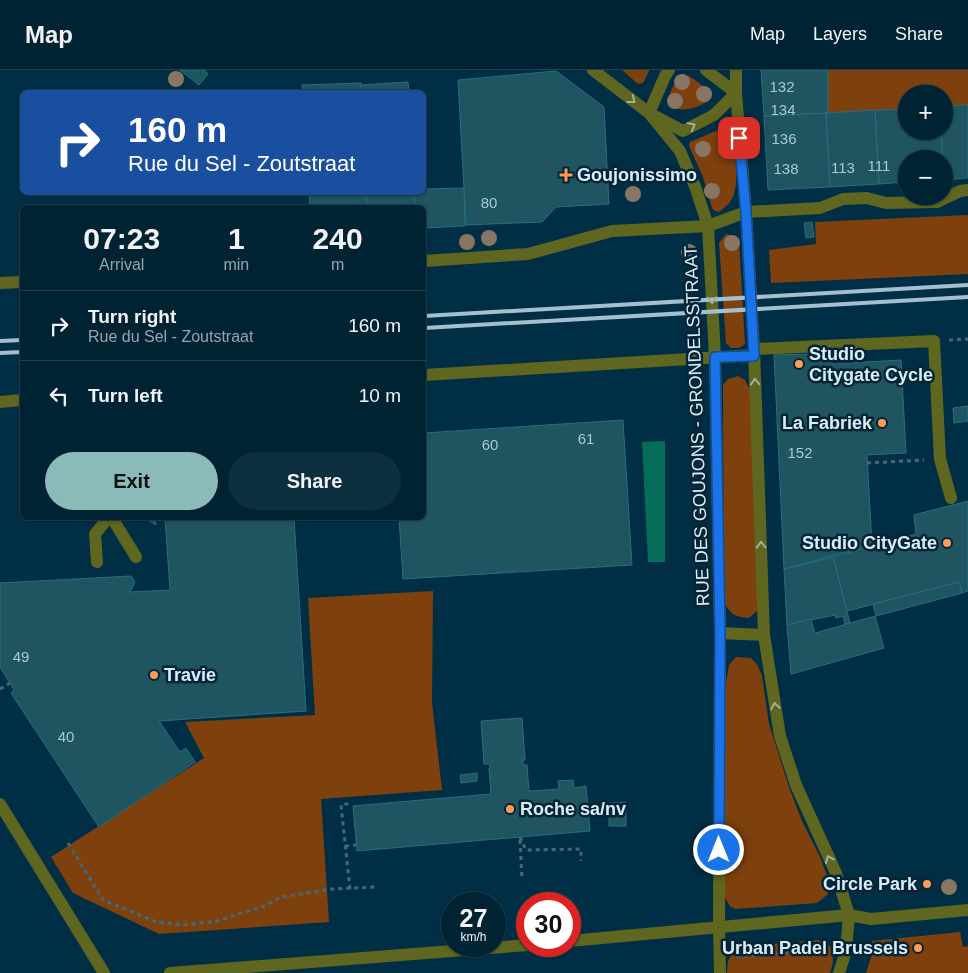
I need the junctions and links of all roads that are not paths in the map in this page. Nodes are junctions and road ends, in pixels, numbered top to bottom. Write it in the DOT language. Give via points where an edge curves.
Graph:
graph roads {
  1 [pos="593,70"];
  2 [pos="670,70"];
  3 [pos="706,70"];
  4 [pos="736,70"];
  5 [pos="736,93"];
  6 [pos="649,113"];
  7 [pos="968,190"];
  8 [pos="746,212"];
  9 [pos="708,226"];
  10 [pos="426,261"];
  11 [pos="20,282"];
  12 [pos="0,283"];
  13 [pos="754,352"];
  14 [pos="715,357"];
  15 [pos="426,375"];
  16 [pos="20,400"];
  17 [pos="0,402"];
  18 [pos="951,498"];
  19 [pos="106,520"];
  20 [pos="113,520"];
  21 [pos="136,557"];
  22 [pos="97,562"];
  23 [pos="720,633"];
  24 [pos="764,636"];
  25 [pos="0,804"];
  26 [pos="968,910"];
  27 [pos="849,915"];
  28 [pos="719,927"];
  29 [pos="581,940"];
  30 [pos="516,946"];
  31 [pos="104,973"];
  32 [pos="170,973"];
  33 [pos="720,973"];
  34 [pos="839,973"];
  1 -- 6 [label="street, RUE DES GOUJONS - GRONDELSSTRAAT, one-way"];
  2 -- 6 [label="street"];
  3 -- 5 [label="street"];
  4 -- 5 [label="street"];
  6 -- 5 [label="street, RUE DES GOUJONS - GRONDELSSTRAAT, one-way" via="683,131 714,115"];
  5 -- 8 [label="street"];
  6 -- 9 [label="street, RUE DES GOUJONS - GRONDELSSTRAAT" via="680,151"];
  7 -- 8 [label="street" via="937,202 886,203 867,198 843,199 820,208"];
  8 -- 9 [label="street"];
  8 -- 13 [label="street"];
  9 -- 10 [label="street" via="612,231 528,254"];
  9 -- 14 [label="street, RUE DES GOUJONS - GRONDELSSTRAAT, one-way"];
  11 -- 12 [label="street"];
  13 -- 14 [label="street"];
  13 -- 18 [label="street" via="934,341 940,459"];
  24 -- 13 [label="street, one-way"];
  14 -- 15 [label="street"];
  14 -- 23 [label="street, RUE DES GOUJONS - GRONDELSSTRAAT"];
  16 -- 17 [label="street"];
  19 -- 22 [label="street" via="96,534"];
  20 -- 21 [label="street"];
  23 -- 24 [label="street"];
  23 -- 28 [label="street, RUE DES GOUJONS - GRONDELSSTRAAT"];
  27 -- 24 [label="street, one-way" via="836,872 796,785 780,736"];
  25 -- 31 [label="street"];
  26 -- 27 [label="street" via="871,918"];
  27 -- 28 [label="street"];
  27 -- 34 [label="street" via="846,951"];
  28 -- 29 [label="street"];
  28 -- 33 [label="street, RUE DES GOUJONS - GRONDELSSTRAAT"];
  30 -- 32 [label="street"];
}
